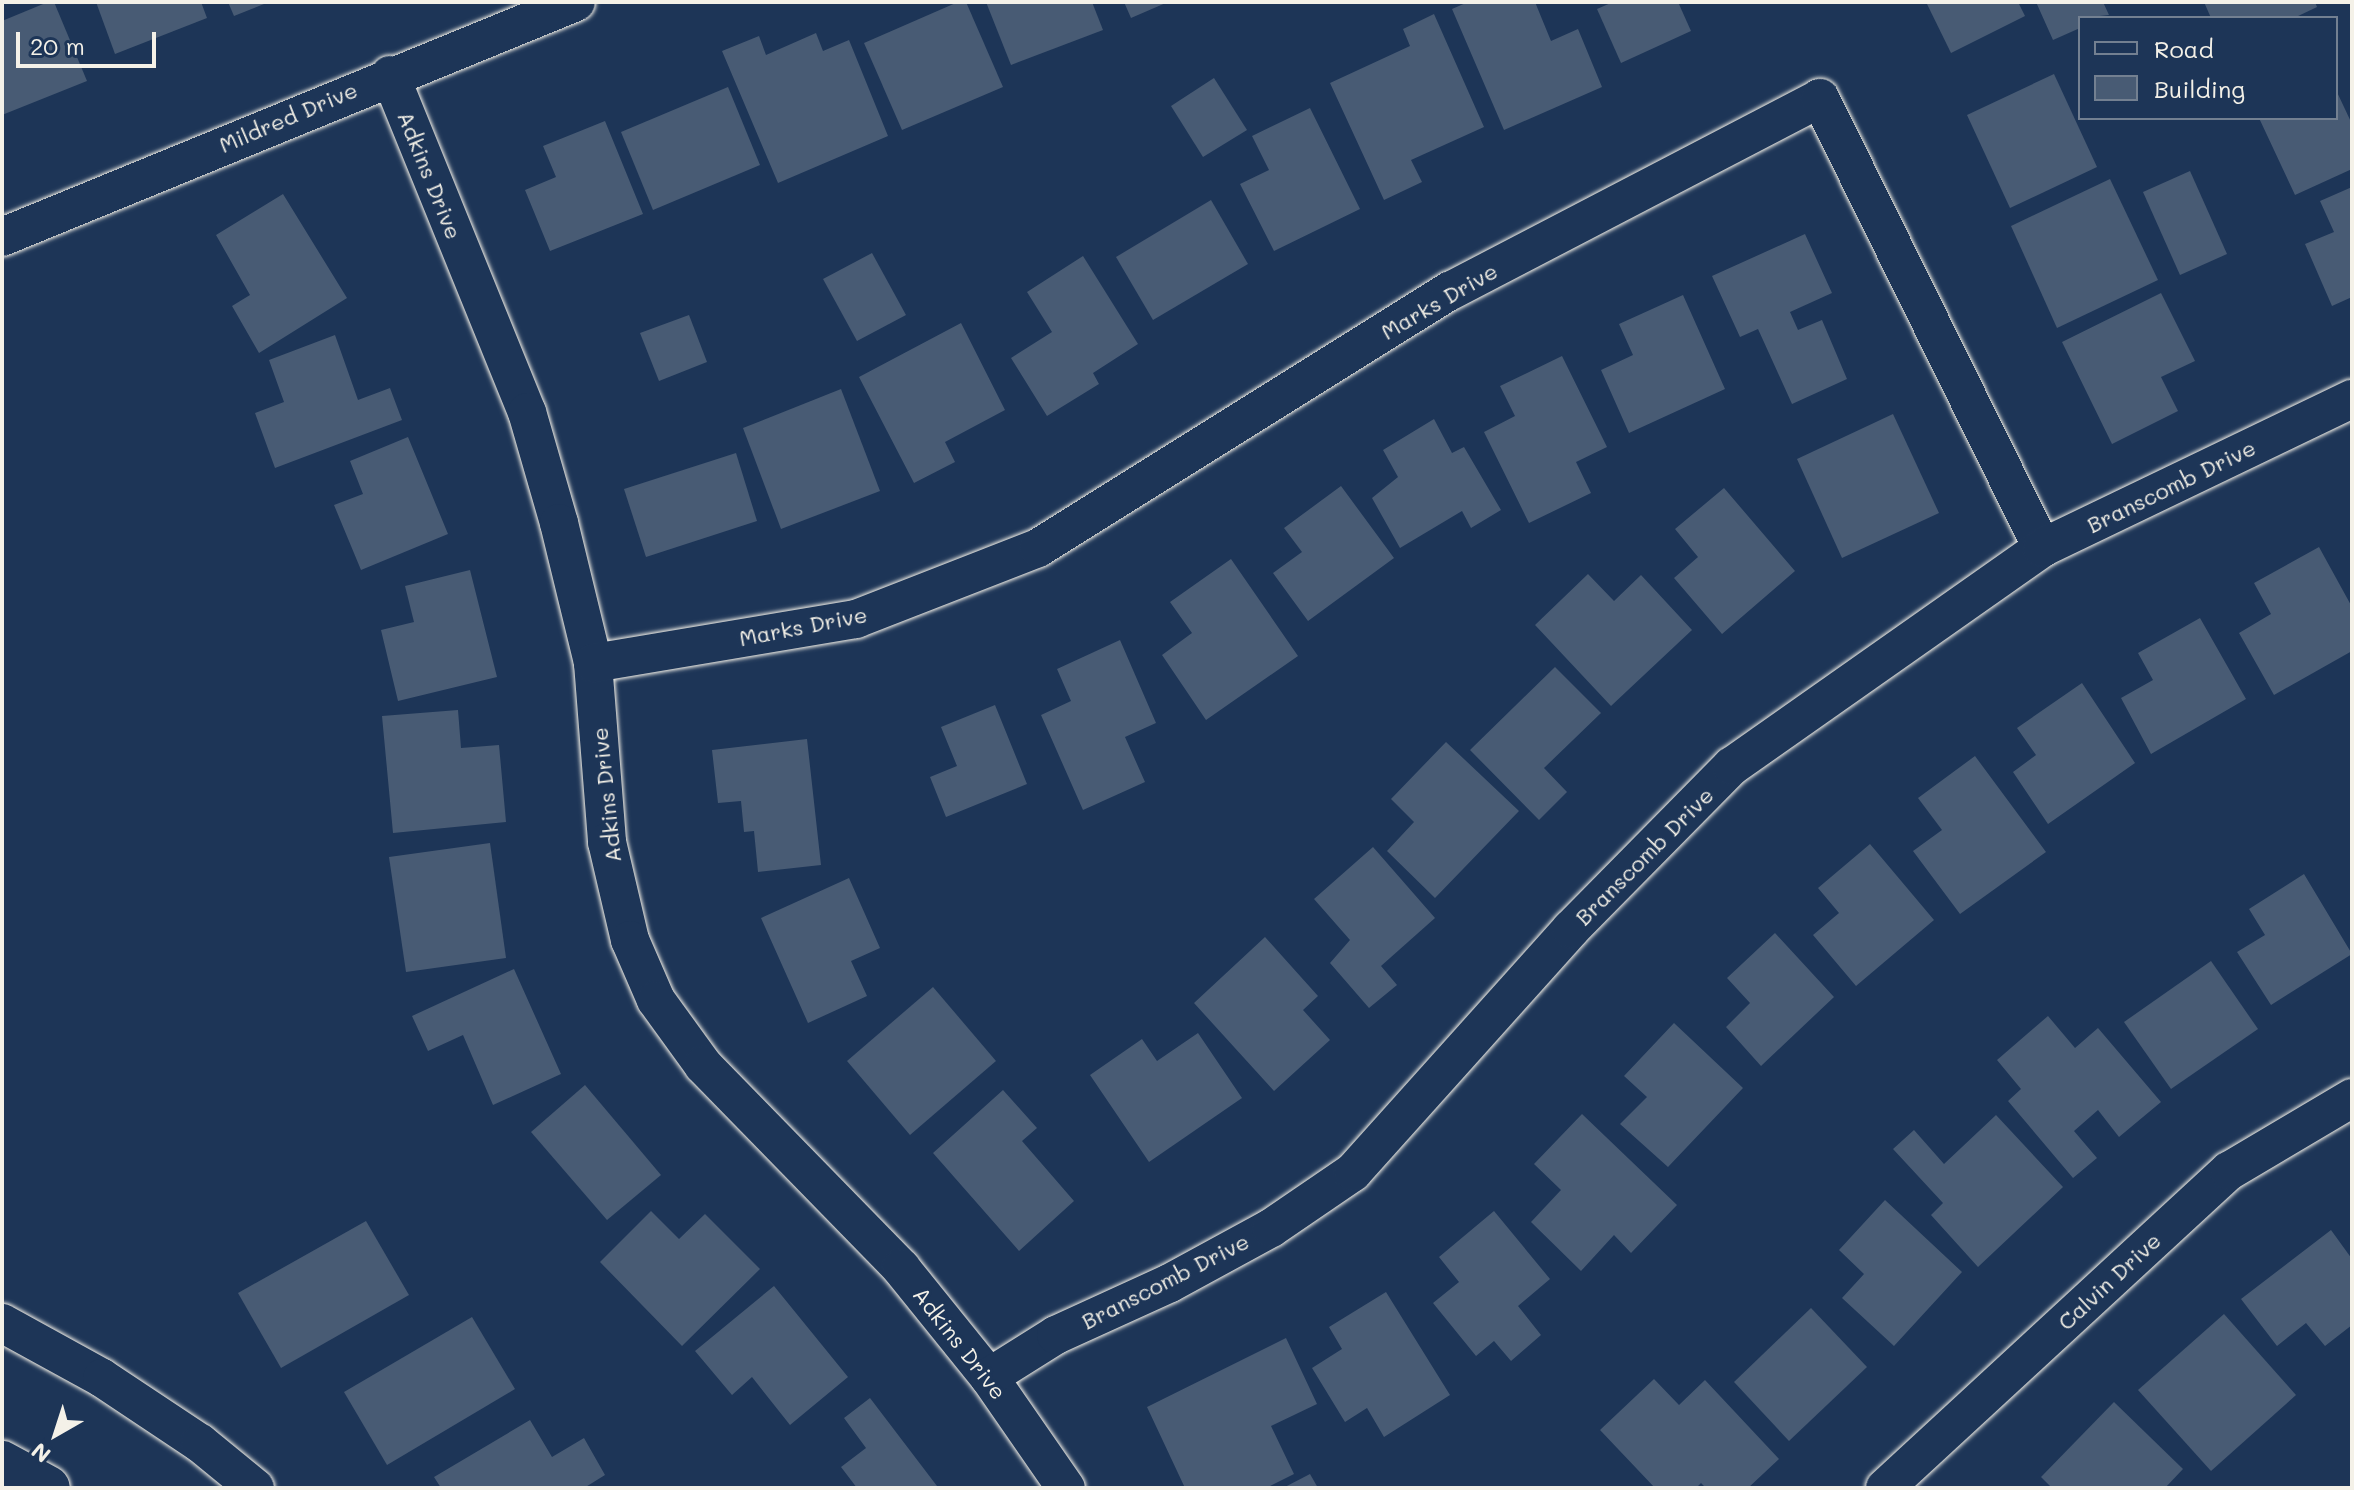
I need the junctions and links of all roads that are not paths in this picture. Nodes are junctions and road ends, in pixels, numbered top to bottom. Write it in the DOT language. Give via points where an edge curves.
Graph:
graph roads {
  1 [pos="576,2"];
  2 [pos="390,75"];
  3 [pos="2,237"];
  4 [pos="2352,399"];
  5 [pos="2042,548"];
  6 [pos="593,663"];
  7 [pos="2352,1098"];
  8 [pos="2,1323"];
  9 [pos="989,1377"];
  10 [pos="2,1463"];
  11 [pos="48,1488"];
  12 [pos="255,1488"];
  13 [pos="1066,1488"];
  14 [pos="1885,1488"];
  1 -- 2 [label="street, Mildred Drive"];
  2 -- 3 [label="street, Mildred Drive"];
  2 -- 6 [label="street, Adkins Drive" via="527,412"];
  4 -- 5 [label="street, Branscomb Drive"];
  5 -- 6 [label="street, Marks Drive" via="1820,98 1450,291 1038,548 856,619"];
  5 -- 9 [label="street, Branscomb Drive" via="1732,766 1571,929 1353,1172 1271,1228 1170,1283 1056,1335"];
  6 -- 9 [label="street, Adkins Drive" via="607,842 630,940 656,1000 703,1065 901,1268"];
  7 -- 14 [label="street, Calvin Drive" via="2229,1171"];
  8 -- 12 [label="street" via="102,1378 200,1443"];
  9 -- 13 [label="street, Adkins Drive"];
  10 -- 11 [label="main road"];
}
